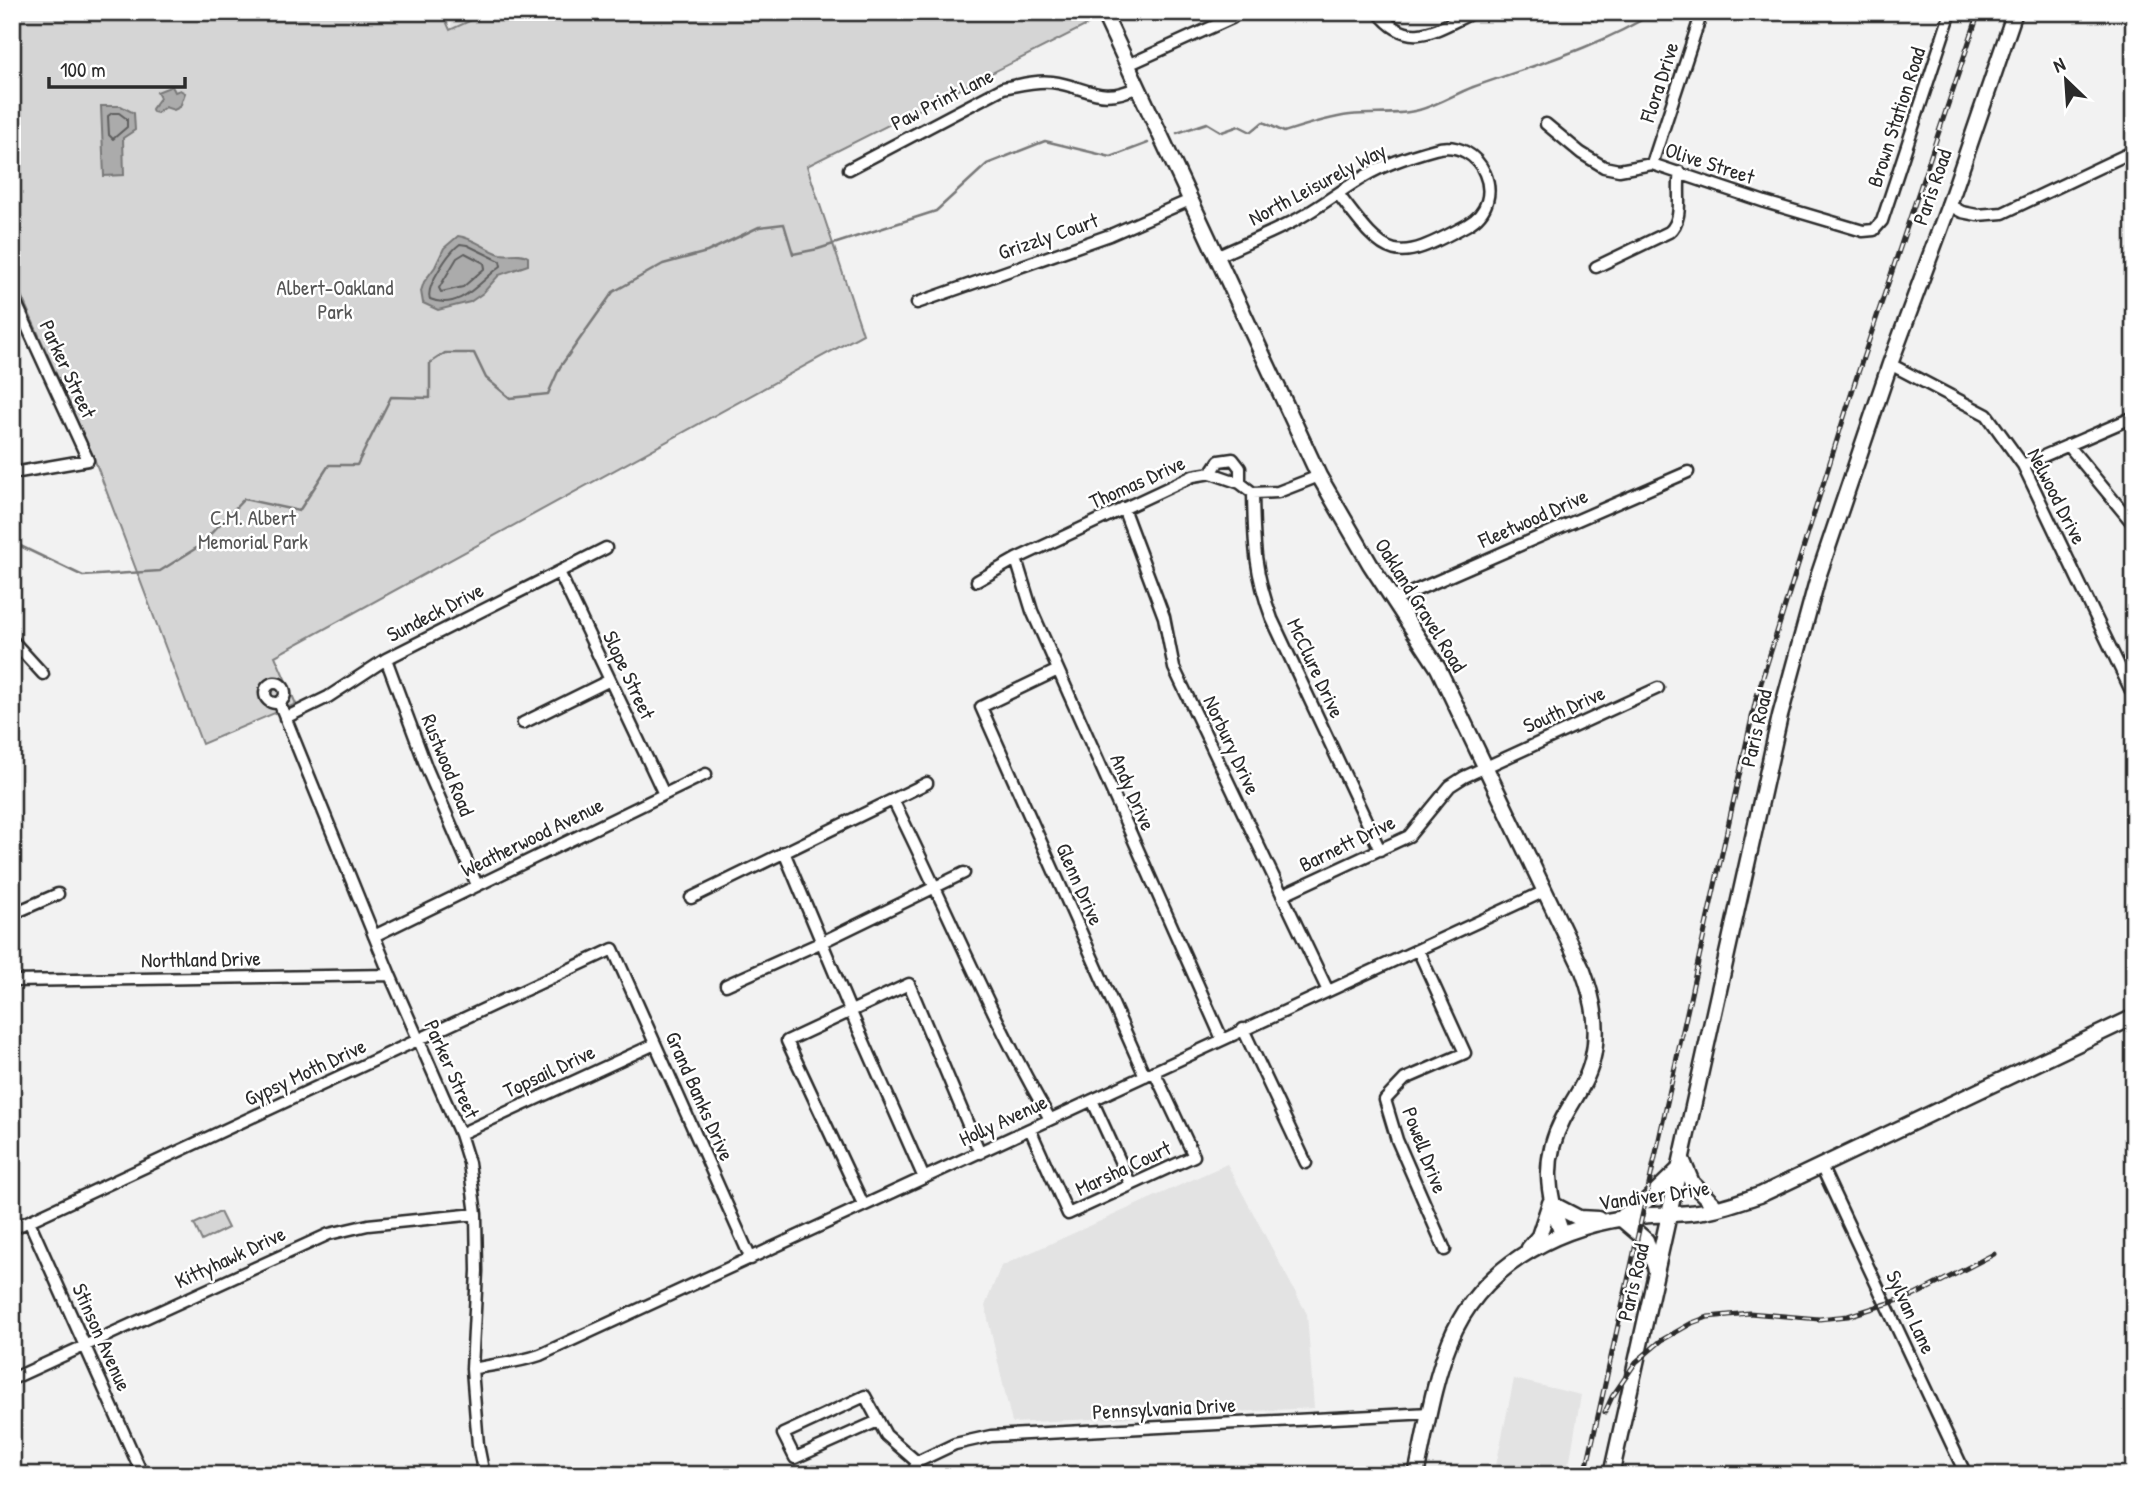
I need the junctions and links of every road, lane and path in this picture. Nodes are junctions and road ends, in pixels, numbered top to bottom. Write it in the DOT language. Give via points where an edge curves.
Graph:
graph roads {
  1 [pos="1103,12"];
  2 [pos="1238,12"];
  3 [pos="1378,12"];
  4 [pos="1474,12"];
  5 [pos="1702,12"];
  6 [pos="1951,12"];
  7 [pos="2015,12"];
  8 [pos="1128,65"];
  9 [pos="1138,87"];
  10 [pos="1546,124"];
  11 [pos="2134,151"];
  12 [pos="1652,164"];
  13 [pos="849,169"];
  14 [pos="1680,172"];
  15 [pos="1339,195"];
  16 [pos="1190,200"];
  17 [pos="1949,205"];
  18 [pos="1874,230"];
  19 [pos="1216,257"];
  20 [pos="1597,267"];
  21 [pos="12,294"];
  22 [pos="917,303"];
  23 [pos="1890,364"];
  24 [pos="2134,417"];
  25 [pos="2068,446"];
  26 [pos="2023,465"];
  27 [pos="12,469"];
  28 [pos="1688,472"];
  29 [pos="1211,473"];
  30 [pos="1319,476"];
  31 [pos="1240,483"];
  32 [pos="1253,493"];
  33 [pos="1123,508"];
  34 [pos="2134,525"];
  35 [pos="606,548"];
  36 [pos="1016,559"];
  37 [pos="559,572"];
  38 [pos="976,581"];
  39 [pos="1394,600"];
  40 [pos="12,640"];
  41 [pos="386,659"];
  42 [pos="1058,670"];
  43 [pos="43,674"];
  44 [pos="610,680"];
  45 [pos="2131,685"];
  46 [pos="1658,688"];
  47 [pos="2134,697"];
  48 [pos="279,702"];
  49 [pos="285,719"];
  50 [pos="523,723"];
  51 [pos="1486,766"];
  52 [pos="706,774"];
  53 [pos="927,783"];
  54 [pos="664,794"];
  55 [pos="893,800"];
  56 [pos="1380,850"];
  57 [pos="784,852"];
  58 [pos="964,873"];
  59 [pos="477,886"];
  60 [pos="937,888"];
  61 [pos="1545,891"];
  62 [pos="58,894"];
  63 [pos="1282,895"];
  64 [pos="691,898"];
  65 [pos="12,914"];
  66 [pos="374,936"];
  67 [pos="822,942"];
  68 [pos="613,949"];
  69 [pos="1418,950"];
  70 [pos="390,975"];
  71 [pos="12,981"];
  72 [pos="726,985"];
  73 [pos="1328,991"];
  74 [pos="850,1010"];
  75 [pos="2134,1017"];
  76 [pos="1243,1029"];
  77 [pos="1222,1039"];
  78 [pos="419,1040"];
  79 [pos="655,1044"];
  80 [pos="1149,1074"];
  81 [pos="1092,1100"];
  82 [pos="1049,1119"];
  83 [pos="1030,1129"];
  84 [pos="460,1134"];
  85 [pos="980,1153"];
  86 [pos="1194,1157"];
  87 [pos="1306,1163"];
  88 [pos="1680,1164"];
  89 [pos="1821,1166"];
  90 [pos="924,1178"];
  91 [pos="1131,1185"];
  92 [pos="1550,1203"];
  93 [pos="863,1205"];
  94 [pos="1717,1208"];
  95 [pos="476,1214"];
  96 [pos="1670,1215"];
  97 [pos="1616,1219"];
  98 [pos="29,1222"];
  99 [pos="12,1229"];
  100 [pos="1562,1234"];
  101 [pos="1445,1250"];
  102 [pos="1523,1253"];
  103 [pos="751,1259"];
  104 [pos="1657,1271"];
  105 [pos="85,1345"];
  106 [pos="472,1370"];
  107 [pos="12,1379"];
  108 [pos="1430,1413"];
  109 [pos="878,1421"];
  110 [pos="916,1462"];
  111 [pos="140,1469"];
  112 [pos="911,1473"];
  113 [pos="484,1475"];
  114 [pos="1416,1475"];
  115 [pos="1611,1475"];
  116 [pos="1966,1475"];
  1 -- 8 [label="main road, Oakland Gravel Road"];
  2 -- 8 [label="street"];
  3 -- 4 [label="street" via="1404,34 1422,36"];
  5 -- 12 [label="street, Flora Drive"];
  6 -- 18 [label="street, Brown Station Road" via="1882,221"];
  7 -- 17 [label="main road, Paris Road"];
  8 -- 9 [label="main road, Oakland Gravel Road"];
  9 -- 13 [label="street, Paw Print Lane" via="1121,95 1098,95 1052,82 1003,88"];
  9 -- 16 [label="main road, Oakland Gravel Road"];
  10 -- 12 [label="street, Olive Street" via="1604,167 1619,170"];
  11 -- 17 [label="street" via="2003,213 1977,215"];
  12 -- 14 [label="street, Olive Street"];
  14 -- 18 [label="street, Olive Street" via="1765,202 1863,231"];
  14 -- 20 [label="street" via="1675,227"];
  15 -- 15 [label="street, North Leisurely Way" via="1366,175 1450,147 1475,159 1489,184 1490,198 1473,222 1408,253 1381,246"];
  15 -- 19 [label="street, North Leisurely Way"];
  16 -- 19 [label="main road, Oakland Gravel Road"];
  16 -- 22 [label="street, Grizzly Court" via="1110,234"];
  17 -- 23 [label="main road, Paris Road"];
  19 -- 30 [label="main road, Oakland Gravel Road"];
  21 -- 27 [label="street, Parker Street" via="88,460"];
  23 -- 26 [label="street, Nelwood Drive" via="1987,415"];
  23 -- 88 [label="main road, Paris Road" via="1818,577 1780,716"];
  24 -- 25 [label="street"];
  25 -- 26 [label="street"];
  25 -- 34 [label="street"];
  26 -- 45 [label="street, Nelwood Drive"];
  28 -- 39 [label="street, Fleetwood Drive"];
  29 -- 31 [label="street, Thomas Drive"];
  29 -- 31 [label="street" via="1219,461 1233,459 1240,468"];
  29 -- 33 [label="street, Thomas Drive" via="1193,475"];
  30 -- 32 [label="street" via="1278,492"];
  30 -- 39 [label="main road, Oakland Gravel Road"];
  31 -- 32 [label="street, Thomas Drive"];
  32 -- 56 [label="street, McClure Drive" via="1260,586"];
  33 -- 36 [label="street, Thomas Drive"];
  33 -- 63 [label="street, Norbury Drive" via="1164,617 1174,668"];
  35 -- 37 [label="street, Sundeck Drive"];
  36 -- 38 [label="street, Thomas Drive"];
  36 -- 42 [label="street, Andy Drive"];
  37 -- 41 [label="street, Sundeck Drive"];
  37 -- 44 [label="street, Slope Street"];
  39 -- 51 [label="main road, Oakland Gravel Road" via="1438,668"];
  40 -- 43 [label="street"];
  41 -- 49 [label="street, Sundeck Drive"];
  41 -- 59 [label="street, Rustwood Road"];
  42 -- 77 [label="street, Andy Drive"];
  42 -- 80 [label="street, Glenn Drive" via="981,707"];
  44 -- 50 [label="street"];
  44 -- 54 [label="street, Slope Street"];
  45 -- 47 [label="street, Nelwood Drive"];
  46 -- 51 [label="street, South Drive"];
  48 -- 49 [label="street, Parker Street"];
  49 -- 66 [label="street, Parker Street"];
  51 -- 56 [label="street, Barnett Drive" via="1450,786 1409,836"];
  51 -- 61 [label="main road, Oakland Gravel Road"];
  52 -- 54 [label="street, Weatherwood Avenue"];
  53 -- 55 [label="street"];
  54 -- 59 [label="street, Weatherwood Avenue"];
  55 -- 57 [label="street"];
  55 -- 60 [label="street"];
  56 -- 63 [label="street, Barnett Drive"];
  57 -- 64 [label="street"];
  57 -- 67 [label="street"];
  58 -- 60 [label="street"];
  59 -- 66 [label="street, Weatherwood Avenue"];
  60 -- 67 [label="street"];
  60 -- 82 [label="street" via="1017,1063"];
  61 -- 69 [label="street, Holly Avenue"];
  61 -- 92 [label="main road, Oakland Gravel Road" via="1583,971 1596,1021 1592,1061 1553,1143 1548,1171"];
  62 -- 65 [label="street"];
  63 -- 73 [label="street, Norbury Drive"];
  66 -- 70 [label="street, Parker Street"];
  67 -- 72 [label="street"];
  67 -- 74 [label="street"];
  68 -- 78 [label="street, Gypsy Moth Drive"];
  68 -- 79 [label="street, Grand Banks Drive"];
  69 -- 73 [label="street, Holly Avenue"];
  69 -- 101 [label="street, Powell Drive" via="1465,1053 1405,1079 1385,1100 1397,1140"];
  70 -- 71 [label="street, Northland Drive"];
  70 -- 78 [label="street, Parker Street"];
  73 -- 76 [label="street, Holly Avenue"];
  74 -- 85 [label="street" via="909,984"];
  74 -- 90 [label="street"];
  74 -- 93 [label="street" via="787,1041"];
  75 -- 89 [label="main road, Vandiver Drive"];
  76 -- 77 [label="street, Holly Avenue"];
  76 -- 87 [label="street"];
  77 -- 80 [label="street, Holly Avenue"];
  78 -- 84 [label="street, Parker Street"];
  78 -- 98 [label="street, Gypsy Moth Drive"];
  79 -- 84 [label="street, Topsail Drive"];
  79 -- 103 [label="street, Grand Banks Drive"];
  80 -- 81 [label="street, Holly Avenue"];
  80 -- 86 [label="street, Glenn Drive"];
  81 -- 82 [label="street, Holly Avenue"];
  81 -- 91 [label="street"];
  82 -- 83 [label="street, Holly Avenue"];
  83 -- 85 [label="street, Holly Avenue"];
  83 -- 91 [label="street, Marsha Court" via="1068,1214"];
  84 -- 95 [label="street, Parker Street"];
  85 -- 90 [label="street, Holly Avenue"];
  86 -- 91 [label="street, Marsha Court"];
  88 -- 94 [label="main road"];
  88 -- 96 [label="main road, Paris Road"];
  88 -- 97 [label="main road" via="1646,1200"];
  89 -- 94 [label="main road, Vandiver Drive" via="1760,1195"];
  89 -- 116 [label="street, Sylvan Lane"];
  90 -- 93 [label="street, Holly Avenue"];
  92 -- 97 [label="main road" via="1579,1218"];
  92 -- 100 [label="main road, Oakland Gravel Road"];
  92 -- 102 [label="main road" via="1539,1236"];
  93 -- 103 [label="street, Holly Avenue"];
  94 -- 96 [label="main road, Vandiver Drive"];
  95 -- 105 [label="street, Kittyhawk Drive" via="368,1225 329,1234"];
  95 -- 106 [label="street, Parker Street"];
  96 -- 97 [label="main road, Vandiver Drive"];
  96 -- 104 [label="main road, Paris Road"];
  97 -- 100 [label="main road, Vandiver Drive"];
  97 -- 104 [label="main road" via="1646,1240"];
  98 -- 99 [label="street, Gypsy Moth Drive"];
  98 -- 105 [label="street, Stinson Avenue"];
  100 -- 102 [label="main road, Vandiver Drive"];
  102 -- 108 [label="main road, Vandiver Drive" via="1496,1274 1458,1323"];
  103 -- 106 [label="street, Holly Avenue" via="540,1355"];
  104 -- 115 [label="main road, Paris Road"];
  105 -- 107 [label="street, Kittyhawk Drive"];
  105 -- 111 [label="street, Stinson Avenue"];
  106 -- 113 [label="street, Parker Street"];
  108 -- 110 [label="street, Pennsylvania Drive" via="991,1436 955,1444"];
  108 -- 114 [label="main road, Vandiver Drive"];
  109 -- 109 [label="street" via="795,1458 783,1434 865,1396"];
  109 -- 110 [label="street" via="886,1435"];
  110 -- 112 [label="street"];
}
